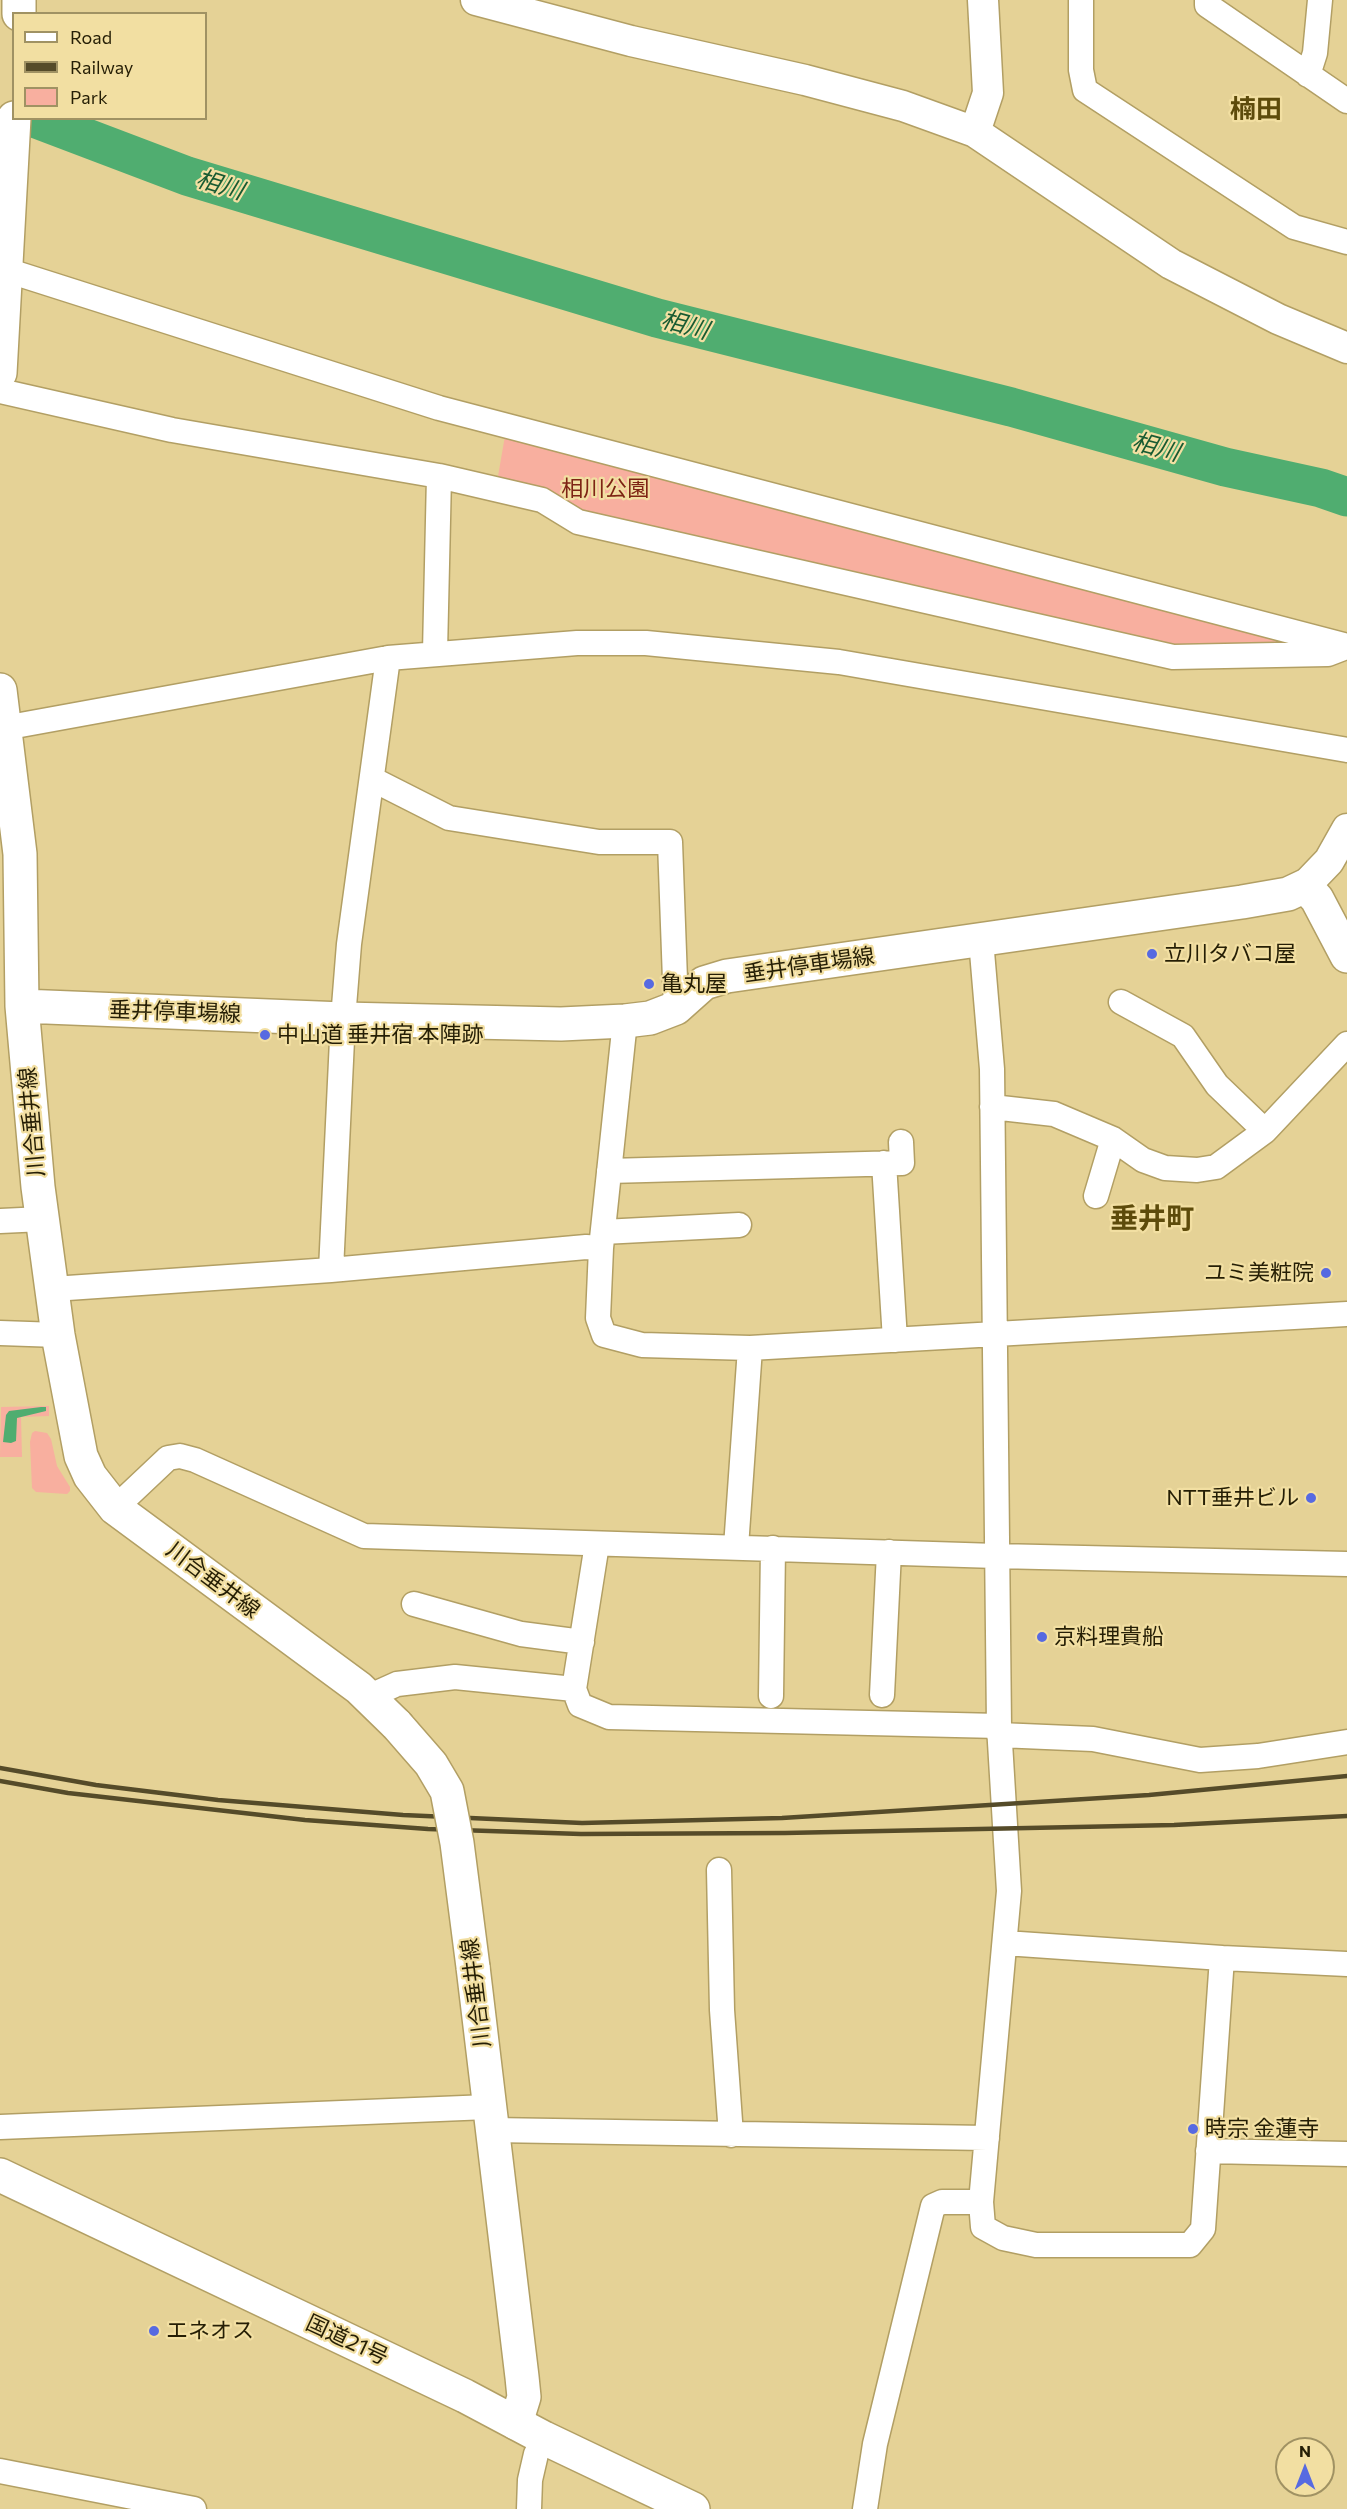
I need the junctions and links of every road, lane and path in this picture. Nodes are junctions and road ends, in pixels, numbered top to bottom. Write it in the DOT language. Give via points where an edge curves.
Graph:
graph roads {
  1 [pos="476,0"];
  2 [pos="983,0"];
  3 [pos="1081,0"];
  4 [pos="1207,0"];
  5 [pos="1320,0"];
  6 [pos="1308,75"];
  7 [pos="1347,101"];
  8 [pos="14,120"];
  9 [pos="975,132"];
  10 [pos="1347,242"];
  11 [pos="7,260"];
  12 [pos="1347,348"];
  13 [pos="0,373"];
  14 [pos="0,391"];
  15 [pos="439,476"];
  16 [pos="1347,646"];
  17 [pos="435,652"];
  18 [pos="388,658"];
  19 [pos="0,690"];
  20 [pos="3,738"];
  21 [pos="1347,750"];
  22 [pos="372,779"];
  23 [pos="1347,829"];
  24 [pos="1305,886"];
  25 [pos="981,940"];
  26 [pos="1347,956"];
  27 [pos="1121,1002"];
  28 [pos="11,1005"];
  29 [pos="676,1008"];
  30 [pos="343,1019"];
  31 [pos="625,1021"];
  32 [pos="1347,1044"];
  33 [pos="992,1107"];
  34 [pos="1265,1131"];
  35 [pos="1113,1139"];
  36 [pos="901,1142"];
  37 [pos="884,1163"];
  38 [pos="609,1171"];
  39 [pos="1096,1196"];
  40 [pos="43,1219"];
  41 [pos="0,1221"];
  42 [pos="740,1225"];
  43 [pos="602,1240"];
  44 [pos="331,1270"];
  45 [pos="53,1289"];
  46 [pos="1347,1314"];
  47 [pos="0,1333"];
  48 [pos="58,1335"];
  49 [pos="993,1335"];
  50 [pos="895,1340"];
  51 [pos="750,1348"];
  52 [pos="115,1508"];
  53 [pos="597,1544"];
  54 [pos="736,1547"];
  55 [pos="773,1548"];
  56 [pos="889,1552"];
  57 [pos="996,1556"];
  58 [pos="1347,1564"];
  59 [pos="414,1604"];
  60 [pos="582,1642"];
  61 [pos="574,1689"];
  62 [pos="882,1695"];
  63 [pos="771,1696"];
  64 [pos="368,1697"];
  65 [pos="999,1731"];
  66 [pos="1347,1742"];
  67 [pos="719,1870"];
  68 [pos="1005,1943"];
  69 [pos="1222,1958"];
  70 [pos="1347,1964"];
  71 [pos="490,2118"];
  72 [pos="0,2127"];
  73 [pos="731,2135"];
  74 [pos="987,2138"];
  75 [pos="1208,2151"];
  76 [pos="1347,2154"];
  77 [pos="0,2175"];
  78 [pos="981,2202"];
  79 [pos="530,2431"];
  80 [pos="0,2471"];
  81 [pos="194,2509"];
  82 [pos="530,2509"];
  83 [pos="693,2509"];
  84 [pos="865,2509"];
  1 -- 9 [label="street" via="631,41 805,80 903,106"];
  2 -- 9 [label="street" via="988,93"];
  3 -- 10 [label="street" via="1081,70 1085,90 1294,227"];
  4 -- 6 [label="street" via="1207,5"];
  5 -- 6 [label="street" via="1315,53"];
  6 -- 7 [label="street"];
  8 -- 11 [label="main road"];
  9 -- 12 [label="street" via="1171,264 1278,319"];
  11 -- 13 [label="main road"];
  11 -- 16 [label="street" via="439,408"];
  14 -- 15 [label="street" via="172,430"];
  15 -- 16 [label="street" via="542,500 578,522 1173,657 1328,654"];
  15 -- 17 [label="street"];
  17 -- 18 [label="street"];
  17 -- 21 [label="street" via="646,643 839,662"];
  18 -- 20 [label="street"];
  18 -- 22 [label="street"];
  19 -- 20 [label="main road, 川合垂井線"];
  20 -- 28 [label="main road, 川合垂井線" via="20,854"];
  22 -- 29 [label="street" via="449,818 599,842 670,842"];
  22 -- 30 [label="street" via="349,944"];
  23 -- 24 [label="street" via="1329,861"];
  24 -- 25 [label="main road, 垂井停車場線" via="1288,894"];
  24 -- 26 [label="main road" via="1317,899"];
  25 -- 29 [label="main road, 垂井停車場線" via="727,976 704,983"];
  25 -- 33 [label="street"];
  27 -- 34 [label="street" via="1184,1036 1217,1085"];
  28 -- 30 [label="main road, 垂井停車場線"];
  28 -- 40 [label="main road, 川合垂井線"];
  29 -- 31 [label="main road, 垂井停車場線" via="650,1018"];
  30 -- 31 [label="main road, 垂井停車場線" via="561,1024"];
  30 -- 44 [label="street"];
  31 -- 38 [label="street"];
  32 -- 34 [label="street"];
  33 -- 35 [label="street" via="1054,1114"];
  33 -- 49 [label="street"];
  34 -- 35 [label="street" via="1216,1167 1197,1170 1165,1168 1143,1160"];
  35 -- 39 [label="street"];
  36 -- 37 [label="street" via="902,1163"];
  37 -- 38 [label="street"];
  37 -- 50 [label="street"];
  38 -- 43 [label="street"];
  40 -- 41 [label="street"];
  40 -- 45 [label="main road, 川合垂井線"];
  42 -- 43 [label="street"];
  43 -- 44 [label="street" via="586,1247"];
  43 -- 51 [label="street" via="598,1318 604,1335 642,1345"];
  44 -- 45 [label="street"];
  45 -- 48 [label="main road, 川合垂井線"];
  46 -- 49 [label="street"];
  47 -- 48 [label="street"];
  48 -- 52 [label="main road, 川合垂井線" via="81,1456 90,1476"];
  49 -- 50 [label="street"];
  49 -- 57 [label="street"];
  50 -- 51 [label="street"];
  51 -- 54 [label="street"];
  52 -- 53 [label="street" via="168,1458 180,1456 364,1536"];
  52 -- 64 [label="main road, 川合垂井線"];
  53 -- 54 [label="street"];
  53 -- 60 [label="street"];
  54 -- 55 [label="street"];
  55 -- 56 [label="street"];
  55 -- 63 [label="street"];
  56 -- 57 [label="street"];
  56 -- 62 [label="street"];
  57 -- 58 [label="street"];
  57 -- 65 [label="street"];
  59 -- 60 [label="street" via="521,1634"];
  60 -- 61 [label="street"];
  61 -- 64 [label="street" via="455,1677 397,1684"];
  61 -- 65 [label="street" via="580,1705 609,1717"];
  64 -- 71 [label="main road, 川合垂井線, bridge" via="431,1764 447,1791 457,1843"];
  65 -- 66 [label="street" via="1093,1739 1200,1760 1258,1756"];
  65 -- 68 [label="street" via="1009,1891"];
  67 -- 73 [label="street" via="722,2010"];
  68 -- 69 [label="street"];
  68 -- 74 [label="street"];
  69 -- 70 [label="street"];
  69 -- 75 [label="street"];
  71 -- 72 [label="street"];
  71 -- 73 [label="street"];
  71 -- 79 [label="main road, 川合垂井線"];
  73 -- 74 [label="street"];
  74 -- 78 [label="street"];
  75 -- 76 [label="street"];
  75 -- 78 [label="street" via="1203,2229 1190,2245 1036,2245 1014,2241 983,2227"];
  77 -- 79 [label="main road, 国道21号" via="465,2396"];
  78 -- 84 [label="street" via="942,2202 933,2206 875,2444"];
  79 -- 82 [label="street" via="536,2454 530,2480"];
  79 -- 83 [label="main road, 国道21号"];
  80 -- 81 [label="street"];
}
